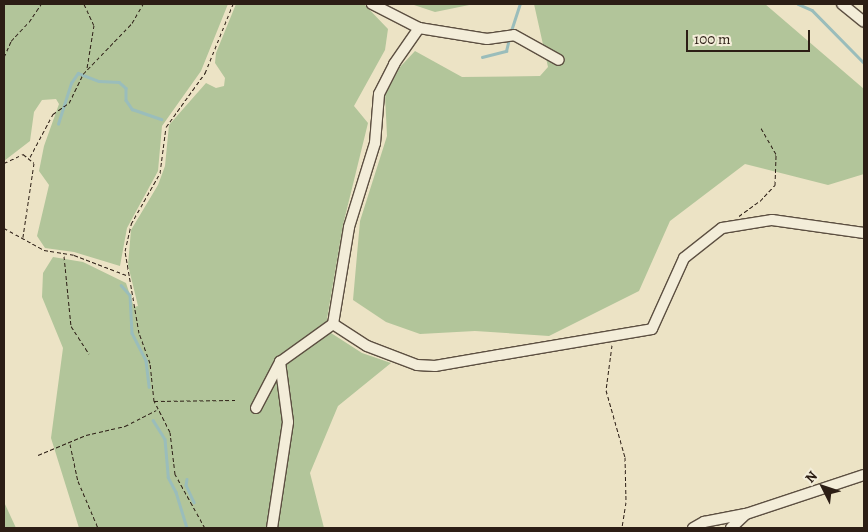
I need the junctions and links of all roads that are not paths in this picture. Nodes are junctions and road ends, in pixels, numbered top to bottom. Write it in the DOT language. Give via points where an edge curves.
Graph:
graph roads {
  1 [pos="372,4"];
  2 [pos="842,4"];
  3 [pos="864,22"];
  4 [pos="419,28"];
  5 [pos="559,60"];
  6 [pos="864,233"];
  7 [pos="333,324"];
  8 [pos="280,362"];
  9 [pos="256,408"];
  10 [pos="864,475"];
  11 [pos="746,514"];
  12 [pos="272,528"];
  13 [pos="693,528"];
  14 [pos="730,528"];
  1 -- 4 [label="lane"];
  2 -- 3 [label="lane"];
  4 -- 5 [label="lane" via="487,39 514,35"];
  4 -- 7 [label="lane" via="394,64 379,94 375,143 349,227"];
  6 -- 7 [label="lane" via="772,220 722,228 684,258 652,328 435,366 417,365 367,346"];
  7 -- 8 [label="lane"];
  8 -- 9 [label="lane"];
  8 -- 12 [label="lane" via="288,422"];
  10 -- 11 [label="lane"];
  11 -- 13 [label="lane" via="704,522"];
  11 -- 14 [label="lane"];
}
